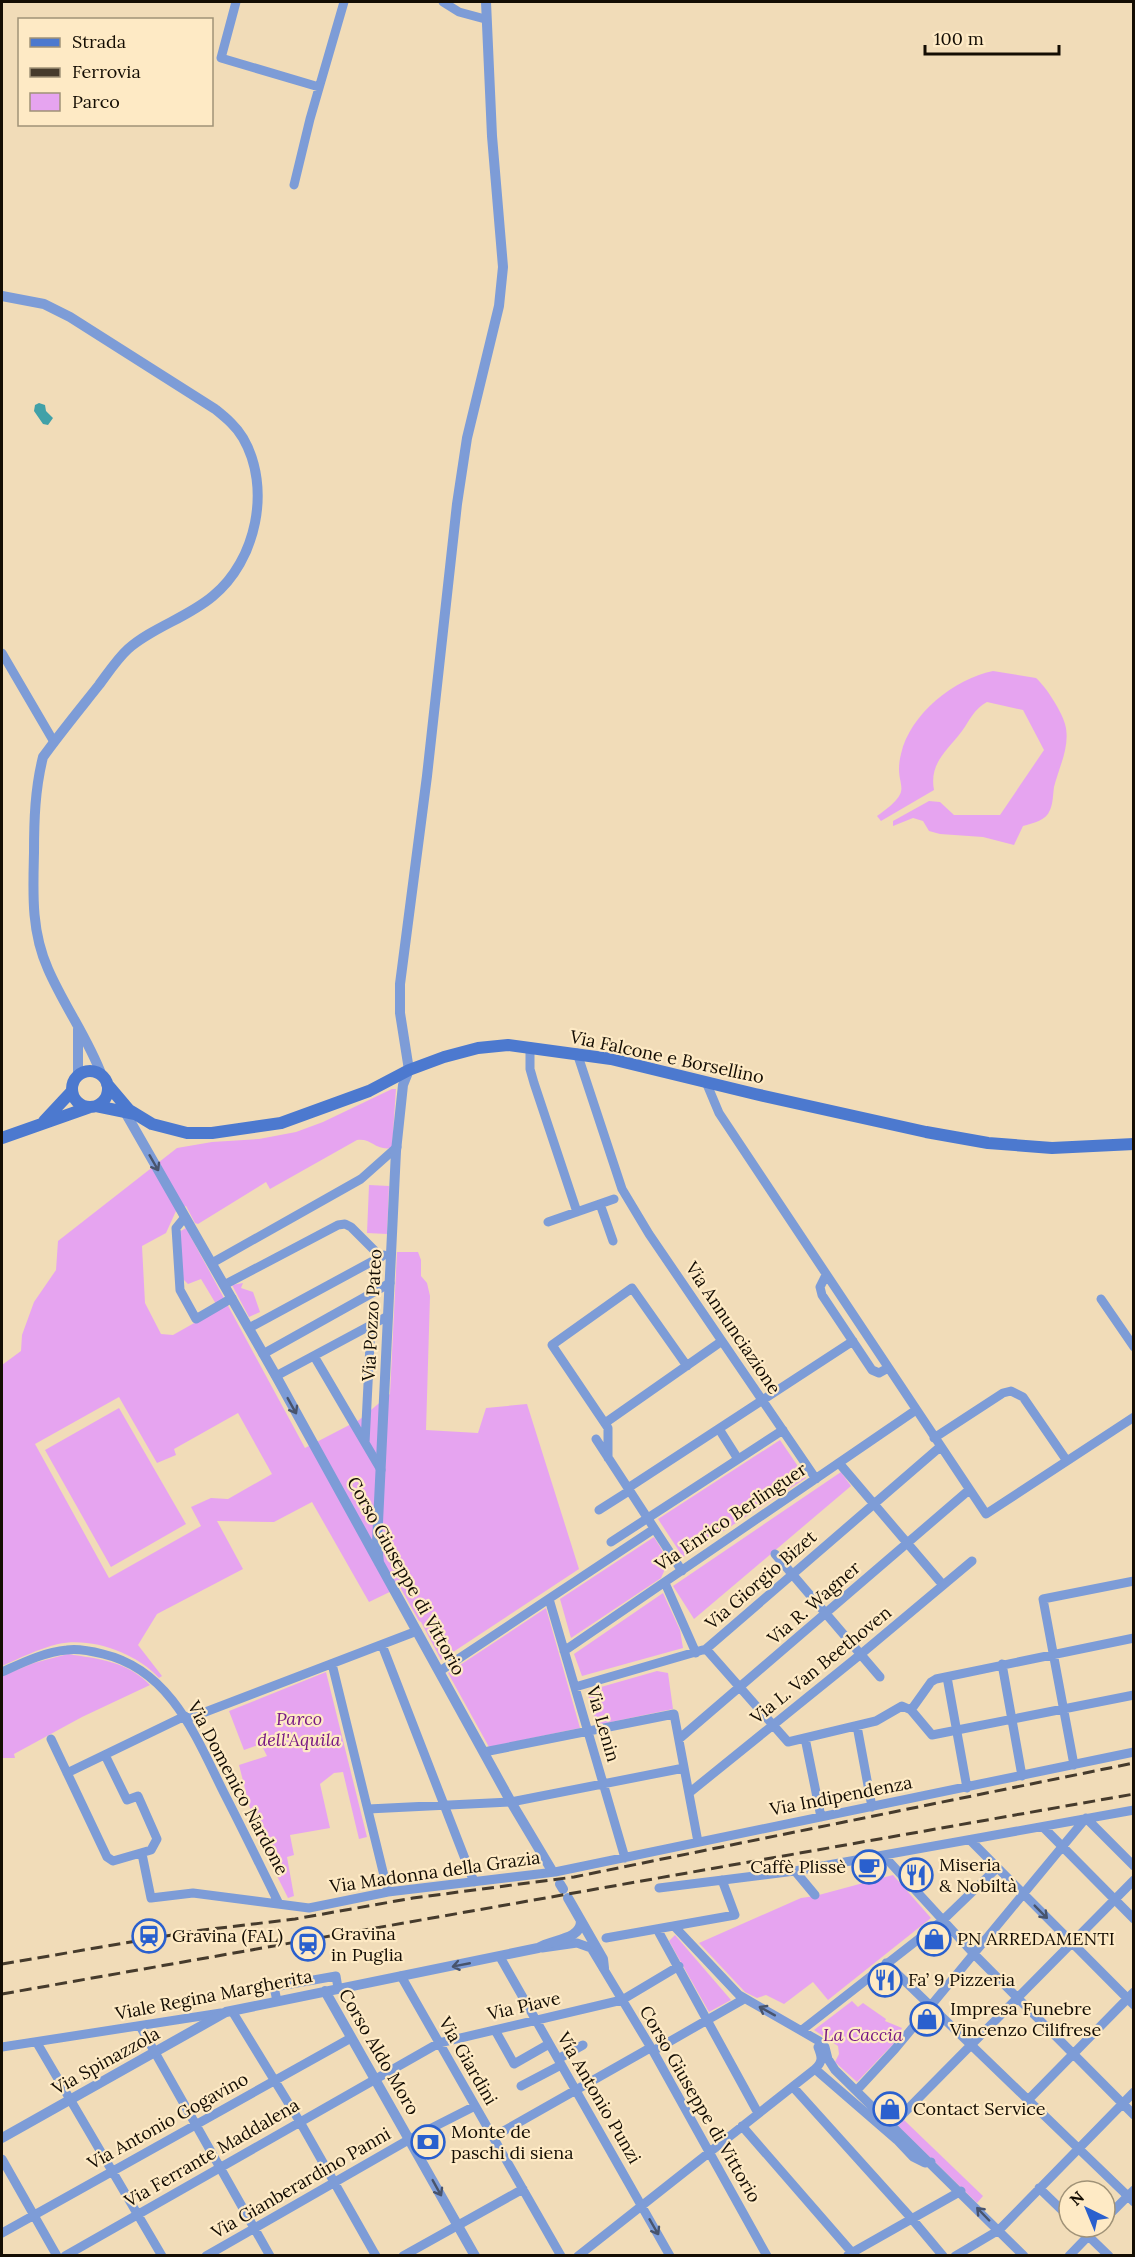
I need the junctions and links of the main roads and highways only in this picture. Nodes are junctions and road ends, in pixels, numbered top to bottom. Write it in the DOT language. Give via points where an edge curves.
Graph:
graph roads {
  1 [pos="105,1080"];
  2 [pos="72,1091"];
  3 [pos="93,1107"];
  4 [pos="130,1113"];
  5 [pos="42,1124"];
  6 [pos="2,1138"];
  7 [pos="1134,1144"];
  1 -- 2 [label="main road" via="93,1071 78,1075"];
  1 -- 3 [label="main road" via="105,1099"];
  1 -- 4 [label="main road, Via Falcone e Borsellino"];
  2 -- 3 [label="main road" via="76,1101"];
  2 -- 5 [label="main road"];
  3 -- 4 [label="main road, Via Falcone e Borsellino"];
  3 -- 5 [label="main road"];
  4 -- 7 [label="main road, Via Falcone e Borsellino" via="152,1124 187,1133 281,1123 369,1091 444,1057 508,1045 578,1053 988,1143 1052,1148"];
  5 -- 6 [label="main road"];
}
